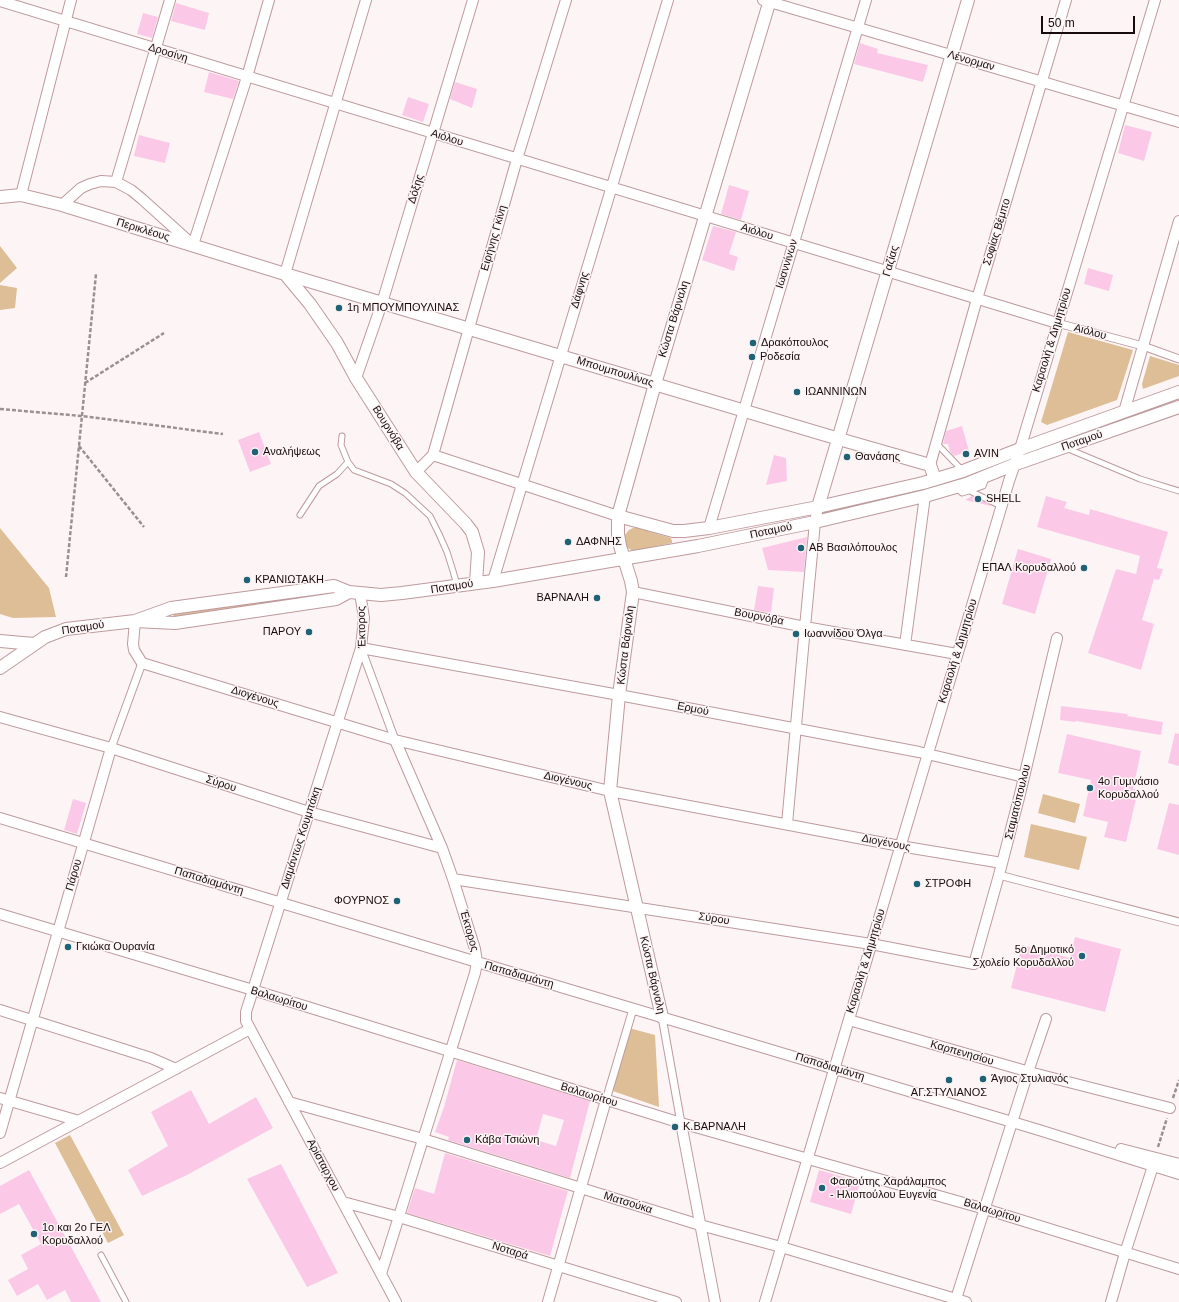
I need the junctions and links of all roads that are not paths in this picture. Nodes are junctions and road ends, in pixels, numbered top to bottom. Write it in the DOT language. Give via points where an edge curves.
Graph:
graph roads {
  1 [pos="71,0"];
  2 [pos="170,0"];
  3 [pos="269,0"];
  4 [pos="366,0"];
  5 [pos="473,0"];
  6 [pos="566,0"];
  7 [pos="668,0"];
  8 [pos="866,0"];
  9 [pos="968,0"];
  10 [pos="1066,0"];
  11 [pos="1155,0"];
  12 [pos="0,1"];
  13 [pos="767,1"];
  14 [pos="65,21"];
  15 [pos="857,28"];
  16 [pos="155,49"];
  17 [pos="951,55"];
  18 [pos="247,77"];
  19 [pos="1042,82"];
  20 [pos="335,104"];
  21 [pos="1123,105"];
  22 [pos="1179,122"];
  23 [pos="432,133"];
  24 [pos="517,159"];
  25 [pos="116,182"];
  26 [pos="611,187"];
  27 [pos="21,194"];
  28 [pos="0,197"];
  29 [pos="62,205"];
  30 [pos="705,216"];
  31 [pos="1179,221"];
  32 [pos="794,243"];
  33 [pos="193,245"];
  34 [pos="888,272"];
  35 [pos="285,274"];
  36 [pos="978,299"];
  37 [pos="382,303"];
  38 [pos="1058,323"];
  39 [pos="469,329"];
  40 [pos="1143,346"];
  41 [pos="560,356"];
  42 [pos="1179,359"];
  43 [pos="356,378"];
  44 [pos="654,384"];
  45 [pos="1179,392"];
  46 [pos="1179,407"];
  47 [pos="743,410"];
  48 [pos="1124,412"];
  49 [pos="342,436"];
  50 [pos="839,439"];
  51 [pos="936,443"];
  52 [pos="1064,447"];
  53 [pos="1020,449"];
  54 [pos="434,455"];
  55 [pos="348,462"];
  56 [pos="930,465"];
  57 [pos="1014,465"];
  58 [pos="963,471"];
  59 [pos="416,472"];
  60 [pos="986,476"];
  61 [pos="935,479"];
  62 [pos="522,484"];
  63 [pos="956,487"];
  64 [pos="970,491"];
  65 [pos="1179,492"];
  66 [pos="925,496"];
  67 [pos="1001,506"];
  68 [pos="818,507"];
  69 [pos="300,515"];
  70 [pos="618,516"];
  71 [pos="815,522"];
  72 [pos="709,528"];
  73 [pos="623,558"];
  74 [pos="493,581"];
  75 [pos="476,583"];
  76 [pos="457,586"];
  77 [pos="633,592"];
  78 [pos="355,593"];
  79 [pos="135,621"];
  80 [pos="805,627"];
  81 [pos="1057,638"];
  82 [pos="0,641"];
  83 [pos="34,644"];
  84 [pos="905,645"];
  85 [pos="361,648"];
  86 [pos="957,654"];
  87 [pos="142,663"];
  88 [pos="0,668"];
  89 [pos="619,695"];
  90 [pos="0,717"];
  91 [pos="338,721"];
  92 [pos="795,729"];
  93 [pos="395,740"];
  94 [pos="110,748"];
  95 [pos="928,754"];
  96 [pos="1024,776"];
  97 [pos="610,791"];
  98 [pos="309,812"];
  99 [pos="0,818"];
  100 [pos="787,824"];
  101 [pos="84,842"];
  102 [pos="900,846"];
  103 [pos="442,848"];
  104 [pos="1002,863"];
  105 [pos="999,875"];
  106 [pos="454,879"];
  107 [pos="280,903"];
  108 [pos="635,906"];
  109 [pos="0,914"];
  110 [pos="1179,922"];
  111 [pos="58,932"];
  112 [pos="871,944"];
  113 [pos="477,962"];
  114 [pos="974,964"];
  115 [pos="253,990"];
  116 [pos="633,1009"];
  117 [pos="0,1010"];
  118 [pos="662,1017"];
  119 [pos="33,1020"];
  120 [pos="849,1020"];
  121 [pos="1046,1020"];
  122 [pos="250,1029"];
  123 [pos="450,1053"];
  124 [pos="834,1068"];
  125 [pos="176,1069"];
  126 [pos="1028,1072"];
  127 [pos="5,1100"];
  128 [pos="606,1100"];
  129 [pos="289,1102"];
  130 [pos="1170,1108"];
  131 [pos="79,1121"];
  132 [pos="1012,1122"];
  133 [pos="681,1123"];
  134 [pos="1039,1130"];
  135 [pos="0,1133"];
  136 [pos="423,1139"];
  137 [pos="807,1158"];
  138 [pos="0,1163"];
  139 [pos="1179,1164"];
  140 [pos="1153,1166"];
  141 [pos="1179,1174"];
  142 [pos="580,1188"];
  143 [pos="343,1202"];
  144 [pos="985,1209"];
  145 [pos="399,1217"];
  146 [pos="700,1225"];
  147 [pos="781,1247"];
  148 [pos="1125,1253"];
  149 [pos="101,1255"];
  150 [pos="558,1266"];
  151 [pos="1179,1268"];
  152 [pos="381,1274"];
  153 [pos="956,1300"];
  154 [pos="126,1302"];
  155 [pos="396,1302"];
  156 [pos="548,1302"];
  157 [pos="676,1302"];
  158 [pos="715,1302"];
  159 [pos="765,1302"];
  160 [pos="966,1302"];
  161 [pos="1111,1302"];
  1 -- 14 [label="street"];
  2 -- 16 [label="street"];
  3 -- 18 [label="street"];
  4 -- 20 [label="street"];
  5 -- 23 [label="street, Δόξης"];
  6 -- 24 [label="street, Ειρήνης Γκίνη"];
  7 -- 26 [label="street, Δάφνης"];
  8 -- 15 [label="street, Ιωαννίνων"];
  9 -- 17 [label="street, Γαζίας"];
  10 -- 19 [label="street, Σοφίας Βέμπο"];
  11 -- 21 [label="street, Καραολή & Δημητρίου"];
  12 -- 14 [label="street, Δροσίνη"];
  13 -- 15 [label="street, Λένορμαν"];
  13 -- 30 [label="street, Κώστα Βάρναλη"];
  14 -- 16 [label="street, Δροσίνη"];
  14 -- 27 [label="street"];
  15 -- 17 [label="street, Λένορμαν"];
  15 -- 32 [label="street, Ιωαννίνων"];
  16 -- 18 [label="street, Δροσίνη"];
  16 -- 25 [label="street"];
  17 -- 19 [label="street, Λένορμαν"];
  17 -- 34 [label="street, Γαζίας"];
  18 -- 20 [label="street, Δροσίνη"];
  18 -- 33 [label="street"];
  19 -- 21 [label="street, Λένορμαν"];
  19 -- 36 [label="street, Σοφίας Βέμπο"];
  20 -- 23 [label="street, Αιόλου"];
  20 -- 35 [label="street"];
  21 -- 22 [label="street, Λένορμαν"];
  21 -- 38 [label="street, Καραολή & Δημητρίου"];
  23 -- 24 [label="street, Αιόλου"];
  23 -- 37 [label="street, Δόξης"];
  24 -- 26 [label="street, Αιόλου"];
  24 -- 39 [label="street, Ειρήνης Γκίνη"];
  25 -- 29 [label="street" via="100,181 80,188"];
  25 -- 33 [label="street" via="142,199"];
  26 -- 30 [label="street, Αιόλου"];
  26 -- 41 [label="street, Δάφνης"];
  27 -- 28 [label="street, Περικλέους"];
  27 -- 29 [label="street, Περικλέους"];
  29 -- 33 [label="street, Περικλέους"];
  30 -- 32 [label="street, Αιόλου"];
  30 -- 44 [label="street, Κώστα Βάρναλη"];
  31 -- 40 [label="street"];
  32 -- 34 [label="street, Αιόλου"];
  32 -- 47 [label="street, Ιωαννίνων"];
  33 -- 35 [label="street, Περικλέους"];
  34 -- 36 [label="street, Αιόλου"];
  34 -- 50 [label="street, Γαζίας"];
  35 -- 37 [label="street, Μπουμπουλίνας"];
  35 -- 43 [label="street, Βουρνόβα" via="337,343"];
  36 -- 38 [label="street, Αιόλου"];
  36 -- 51 [label="street, Σοφίας Βέμπο"];
  37 -- 39 [label="street, Μπουμπουλίνας"];
  37 -- 43 [label="street, Δόξης"];
  38 -- 40 [label="street, Αιόλου"];
  38 -- 53 [label="street, Καραολή & Δημητρίου"];
  39 -- 41 [label="street, Μπουμπουλίνας"];
  39 -- 54 [label="street, Ειρήνης Γκίνη"];
  40 -- 42 [label="street, Αιόλου"];
  40 -- 48 [label="street"];
  41 -- 44 [label="street, Μπουμπουλίνας"];
  41 -- 62 [label="street, Δάφνης"];
  43 -- 59 [label="street, Βουρνόβα"];
  44 -- 47 [label="street, Μπουμπουλίνας"];
  44 -- 70 [label="street, Κώστα Βάρναλη"];
  45 -- 48 [label="street, Ποταμού"];
  46 -- 52 [label="street, Ποταμού"];
  47 -- 50 [label="street, Μπουμπουλίνας"];
  47 -- 72 [label="street, Ιωαννίνων"];
  48 -- 53 [label="street, Ποταμού"];
  49 -- 55 [label="lane" via="341,445"];
  50 -- 56 [label="street, Μπουμπουλίνας"];
  50 -- 68 [label="street, Γαζίας"];
  51 -- 56 [label="street, Σοφίας Βέμπο"];
  51 -- 58 [label="lane"];
  52 -- 57 [label="street, Ποταμού"];
  52 -- 65 [label="lane" via="1140,479"];
  53 -- 57 [label="street, Καραολή & Δημητρίου"];
  53 -- 58 [label="street, Ποταμού"];
  54 -- 59 [label="street"];
  54 -- 62 [label="street"];
  55 -- 69 [label="lane" via="319,486"];
  55 -- 76 [label="lane" via="354,470 391,484 430,516 447,552"];
  56 -- 61 [label="street"];
  57 -- 60 [label="street, Ποταμού"];
  57 -- 67 [label="street, Καραολή & Δημητρίου"];
  58 -- 61 [label="street, Ποταμού"];
  59 -- 75 [label="street, Βουρνόβα" via="472,532 478,552"];
  60 -- 63 [label="street, Ποταμού"];
  60 -- 64 [label="lane" via="983,486"];
  61 -- 68 [label="street, Ποταμού"];
  62 -- 70 [label="street"];
  62 -- 74 [label="street, Δάφνης"];
  63 -- 64 [label="lane" via="962,493"];
  63 -- 66 [label="street, Ποταμού"];
  64 -- 67 [label="lane"];
  66 -- 71 [label="street, Ποταμού"];
  66 -- 84 [label="street"];
  67 -- 86 [label="street, Καραολή & Δημητρίου"];
  68 -- 71 [label="street, Γαζίας"];
  68 -- 72 [label="street, Ποταμού"];
  70 -- 72 [label="street, Ποταμού" via="673,531"];
  70 -- 73 [label="street, Κώστα Βάρναλη" via="618,534"];
  71 -- 73 [label="street, Ποταμού" via="698,546"];
  71 -- 80 [label="street, Γαζίας"];
  73 -- 74 [label="street, Ποταμού"];
  73 -- 77 [label="street, Κώστα Βάρναλη"];
  74 -- 75 [label="street, Ποταμού"];
  75 -- 76 [label="street, Ποταμού"];
  76 -- 78 [label="street, Ποταμού" via="402,594"];
  77 -- 80 [label="street, Βουρνόβα"];
  77 -- 89 [label="street, Κώστα Βάρναλη"];
  78 -- 79 [label="street, Ποταμού" via="336,600 175,623"];
  78 -- 85 [label="street, Έκτορος" via="364,618"];
  79 -- 83 [label="street, Ποταμού" via="66,629"];
  79 -- 87 [label="street" via="134,650"];
  80 -- 84 [label="street, Βουρνόβα"];
  80 -- 92 [label="street, Γαζίας"];
  81 -- 96 [label="street, Σταματόπουλου"];
  82 -- 83 [label="street"];
  83 -- 88 [label="street, Ποταμού"];
  84 -- 86 [label="street, Βουρνόβα"];
  85 -- 89 [label="street, Ερμού"];
  85 -- 91 [label="street, Διαμάντως Κουμπάκη"];
  85 -- 93 [label="street, Έκτορος"];
  86 -- 95 [label="street, Καραολή & Δημητρίου"];
  87 -- 91 [label="street, Διογένους"];
  87 -- 94 [label="street, Πάρου"];
  89 -- 92 [label="street, Ερμού"];
  89 -- 97 [label="street, Κώστα Βάρναλη"];
  90 -- 94 [label="street, Σύρου"];
  91 -- 93 [label="street, Διογένους"];
  91 -- 98 [label="street, Διαμάντως Κουμπάκη"];
  92 -- 95 [label="street, Ερμού"];
  92 -- 100 [label="street, Γαζίας"];
  93 -- 97 [label="street, Διογένους"];
  93 -- 103 [label="street, Έκτορος"];
  94 -- 98 [label="street, Σύρου"];
  94 -- 101 [label="street, Πάρου"];
  95 -- 96 [label="street, Ερμού"];
  95 -- 102 [label="street, Καραολή & Δημητρίου"];
  96 -- 104 [label="street, Σταματόπουλου"];
  97 -- 100 [label="street, Διογένους"];
  97 -- 108 [label="street, Κώστα Βάρναλη"];
  98 -- 103 [label="street, Σύρου"];
  98 -- 107 [label="street, Διαμάντως Κουμπάκη"];
  99 -- 101 [label="street, Παπαδιαμάντη"];
  100 -- 102 [label="street, Διογένους"];
  101 -- 107 [label="street, Παπαδιαμάντη"];
  101 -- 111 [label="street, Πάρου"];
  102 -- 104 [label="street, Διογένους"];
  102 -- 112 [label="street, Καραολή & Δημητρίου"];
  103 -- 106 [label="street, Έκτορος"];
  104 -- 105 [label="street, Σταματόπουλου"];
  105 -- 110 [label="street"];
  105 -- 114 [label="street, Σταματόπουλου"];
  106 -- 108 [label="street, Σύρου"];
  106 -- 113 [label="street, Έκτορος"];
  107 -- 113 [label="street, Παπαδιαμάντη"];
  107 -- 115 [label="street, Διαμάντως Κουμπάκη"];
  108 -- 112 [label="street, Σύρου"];
  108 -- 118 [label="street, Κώστα Βάρναλη"];
  109 -- 111 [label="street, Βαλαωρίτου"];
  111 -- 115 [label="street, Βαλαωρίτου"];
  111 -- 119 [label="street, Πάρου"];
  112 -- 114 [label="street, Σύρου"];
  112 -- 120 [label="street, Καραολή & Δημητρίου"];
  113 -- 116 [label="street, Παπαδιαμάντη"];
  113 -- 123 [label="street, Έκτορος"];
  115 -- 122 [label="street, Διαμάντως Κουμπάκη" via="246,1012 246,1021"];
  115 -- 123 [label="street, Βαλαωρίτου"];
  116 -- 118 [label="street, Παπαδιαμάντη"];
  116 -- 128 [label="street"];
  117 -- 119 [label="street"];
  118 -- 124 [label="street, Παπαδιαμάντη"];
  118 -- 133 [label="street, Κώστα Βάρναλη"];
  119 -- 125 [label="street" via="151,1058"];
  119 -- 127 [label="street, Πάρου"];
  120 -- 124 [label="street, Καραολή & Δημητρίου"];
  120 -- 126 [label="street, Καρπενησίου"];
  121 -- 126 [label="street"];
  122 -- 125 [label="street"];
  122 -- 129 [label="street, Αρίσταρχου"];
  123 -- 128 [label="street, Βαλαωρίτου"];
  123 -- 136 [label="street, Έκτορος"];
  124 -- 132 [label="street, Παπαδιαμάντη"];
  124 -- 137 [label="street, Καραολή & Δημητρίου"];
  125 -- 131 [label="street"];
  126 -- 130 [label="street, Καρπενησίου"];
  126 -- 132 [label="street"];
  127 -- 131 [label="street"];
  127 -- 135 [label="street, Πάρου"];
  128 -- 133 [label="street, Βαλαωρίτου"];
  128 -- 142 [label="street"];
  129 -- 136 [label="street, Ματσούκα"];
  129 -- 143 [label="street, Αρίσταρχου"];
  131 -- 138 [label="street"];
  132 -- 134 [label="street, Παπαδιαμάντη"];
  132 -- 144 [label="street"];
  133 -- 137 [label="street, Βαλαωρίτου"];
  133 -- 146 [label="street, Κώστα Βάρναλη"];
  134 -- 139 [label="street, Παπαδιαμάντη"];
  134 -- 140 [label="street, Παπαδιαμάντη"];
  136 -- 142 [label="street, Ματσούκα"];
  136 -- 145 [label="street, Έκτορος"];
  137 -- 144 [label="street, Βαλαωρίτου"];
  137 -- 147 [label="street, Καραολή & Δημητρίου"];
  140 -- 141 [label="street, Παπαδιαμάντη"];
  140 -- 148 [label="street"];
  142 -- 146 [label="street, Ματσούκα"];
  142 -- 150 [label="street"];
  143 -- 145 [label="street, Νοταρά"];
  143 -- 152 [label="street, Αρίσταρχου"];
  144 -- 148 [label="street, Βαλαωρίτου"];
  144 -- 153 [label="street"];
  145 -- 150 [label="street, Νοταρά"];
  145 -- 152 [label="street, Έκτορος"];
  146 -- 147 [label="street, Ματσούκα"];
  146 -- 158 [label="street, Κώστα Βάρναλη"];
  147 -- 153 [label="street, Ματσούκα"];
  147 -- 159 [label="street, Καραολή & Δημητρίου"];
  148 -- 151 [label="street, Βαλαωρίτου"];
  148 -- 161 [label="street"];
  149 -- 154 [label="lane"];
  150 -- 156 [label="street"];
  150 -- 157 [label="street, Νοταρά"];
  152 -- 155 [label="street, Αρίσταρχου"];
  153 -- 160 [label="street, Ματσούκα"];
}
